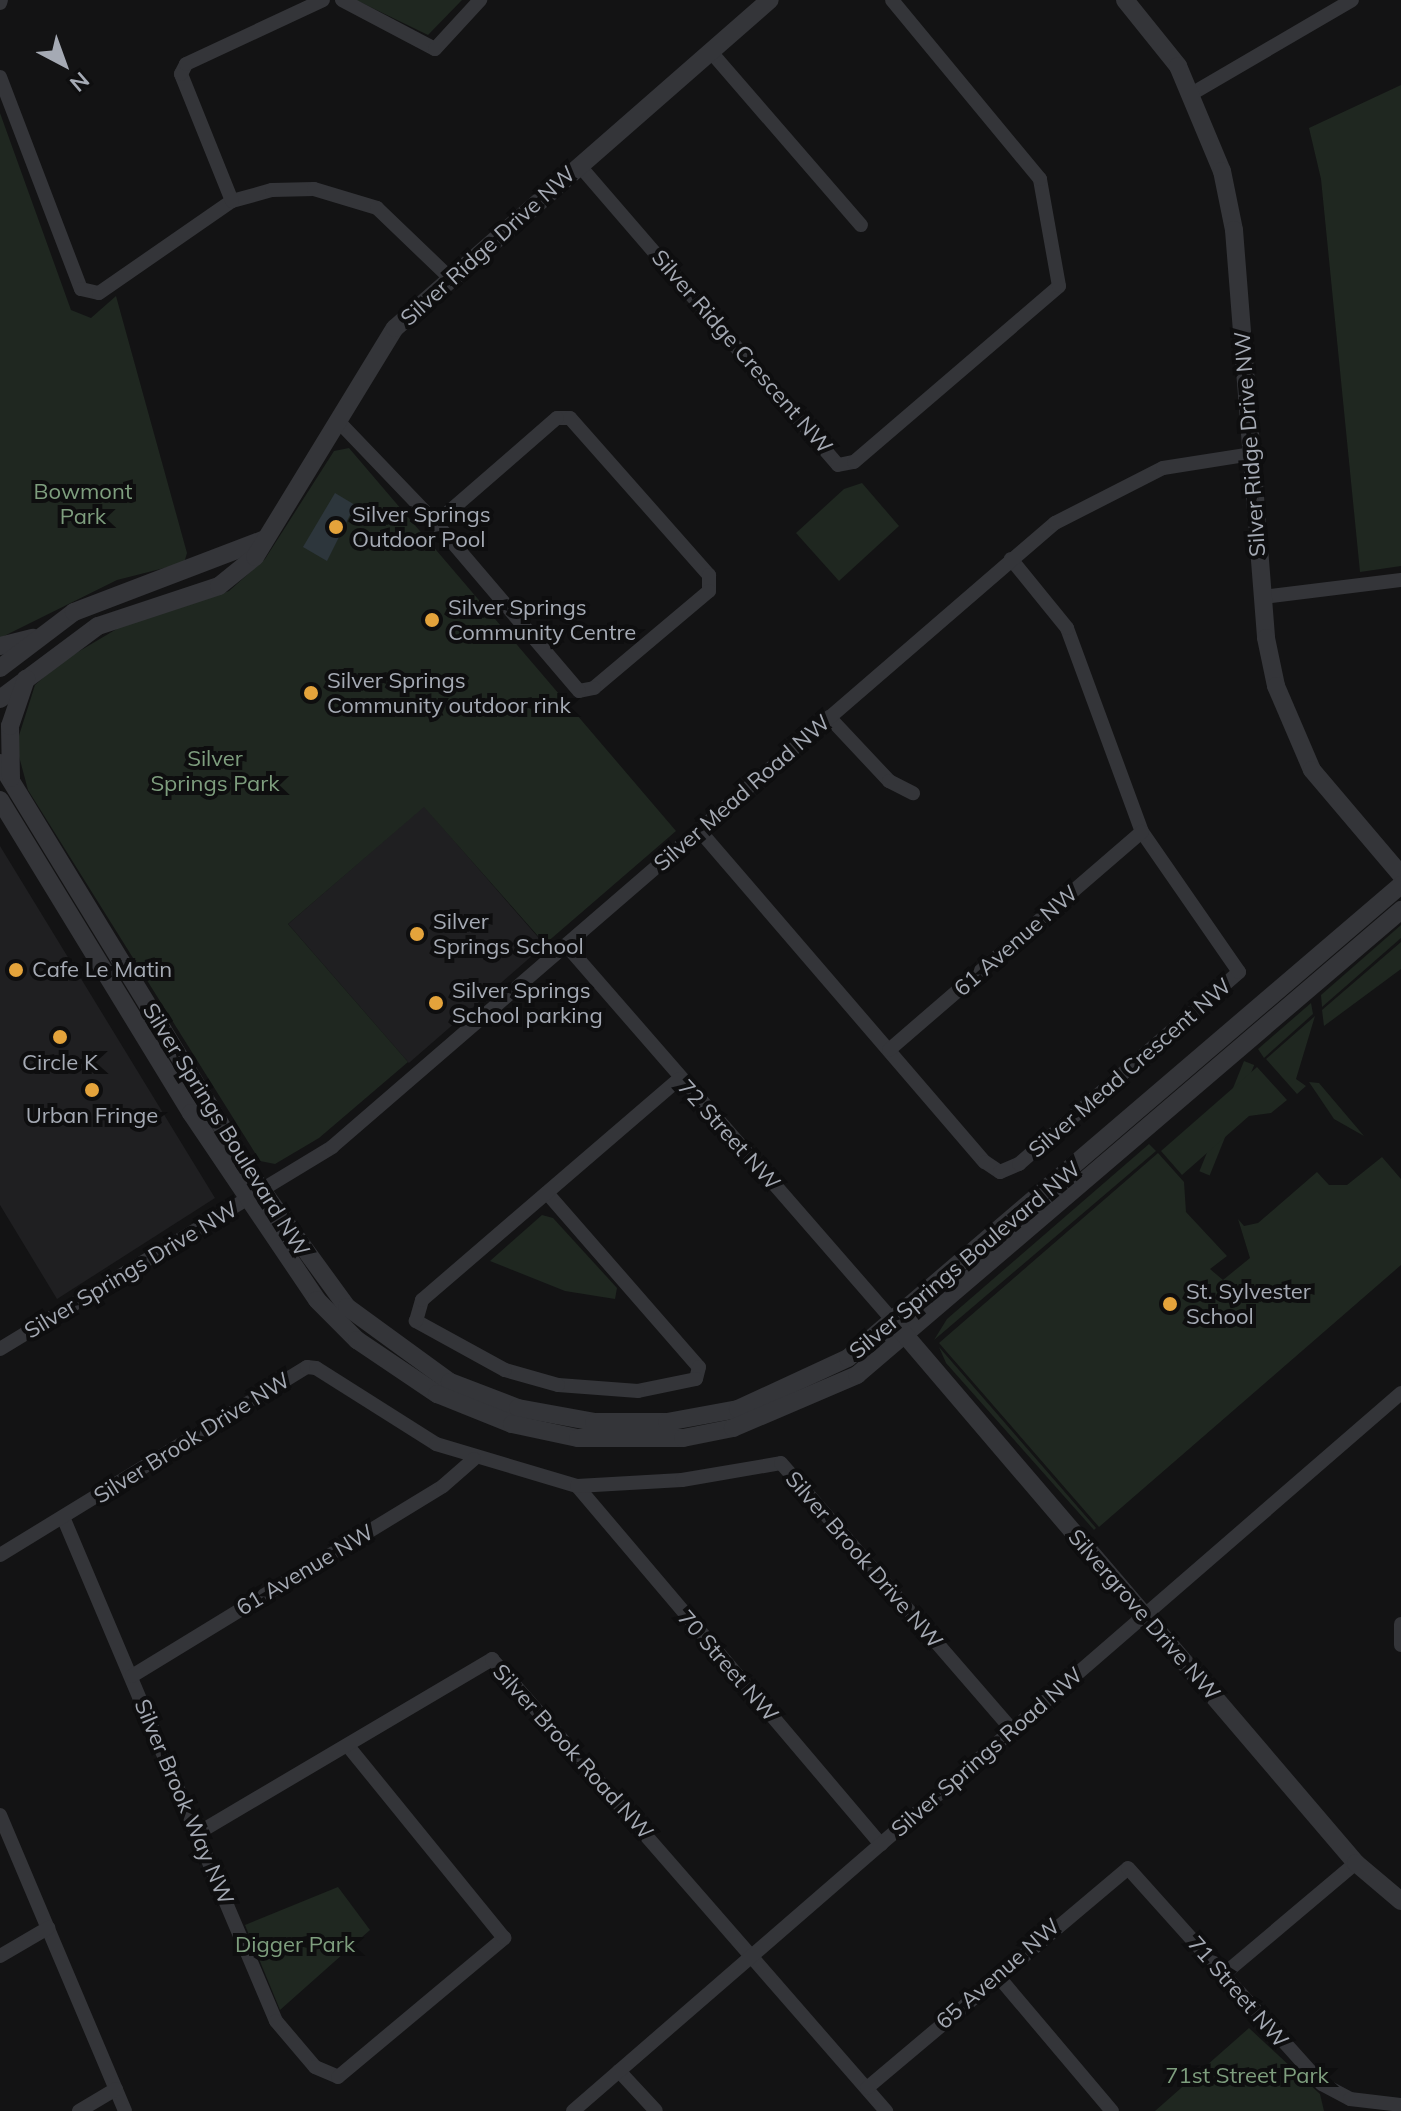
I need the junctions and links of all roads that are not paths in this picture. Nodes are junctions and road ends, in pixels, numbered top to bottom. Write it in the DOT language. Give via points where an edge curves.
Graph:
graph roads {
  1 [pos="323,0"];
  2 [pos="342,0"];
  3 [pos="480,0"];
  4 [pos="770,0"];
  5 [pos="892,0"];
  6 [pos="1125,0"];
  7 [pos="1356,1"];
  8 [pos="711,52"];
  9 [pos="0,77"];
  10 [pos="1193,93"];
  11 [pos="579,165"];
  12 [pos="232,201"];
  13 [pos="861,225"];
  14 [pos="449,277"];
  15 [pos="339,422"];
  16 [pos="1251,454"];
  17 [pos="436,523"];
  18 [pos="263,540"];
  19 [pos="1011,559"];
  20 [pos="1401,580"];
  21 [pos="1263,597"];
  22 [pos="35,638"];
  23 [pos="0,646"];
  24 [pos="0,668"];
  25 [pos="27,676"];
  26 [pos="0,699"];
  27 [pos="829,717"];
  28 [pos="0,763"];
  29 [pos="11,781"];
  30 [pos="913,793"];
  31 [pos="0,800"];
  32 [pos="6,817"];
  33 [pos="699,830"];
  34 [pos="1142,832"];
  35 [pos="1401,875"];
  36 [pos="1401,885"];
  37 [pos="1401,910"];
  38 [pos="566,945"];
  39 [pos="889,1050"];
  40 [pos="679,1079"];
  41 [pos="547,1193"];
  42 [pos="254,1196"];
  43 [pos="895,1323"];
  44 [pos="907,1337"];
  45 [pos="0,1349"];
  46 [pos="1401,1393"];
  47 [pos="474,1459"];
  48 [pos="577,1486"];
  49 [pos="63,1517"];
  50 [pos="0,1555"];
  51 [pos="1145,1615"];
  52 [pos="1401,1624"];
  53 [pos="1401,1645"];
  54 [pos="132,1676"];
  55 [pos="1012,1730"];
  56 [pos="348,1746"];
  57 [pos="0,1815"];
  58 [pos="198,1833"];
  59 [pos="881,1844"];
  60 [pos="1356,1863"];
  61 [pos="1133,1871"];
  62 [pos="1401,1901"];
  63 [pos="48,1928"];
  64 [pos="0,1956"];
  65 [pos="751,1956"];
  66 [pos="1224,1974"];
  67 [pos="997,1975"];
  68 [pos="619,2071"];
  69 [pos="867,2088"];
  70 [pos="116,2089"];
  71 [pos="1345,2105"];
  72 [pos="1401,2105"];
  73 [pos="79,2111"];
  74 [pos="125,2111"];
  75 [pos="573,2111"];
  76 [pos="656,2111"];
  77 [pos="886,2111"];
  78 [pos="1112,2111"];
  1 -- 12 [label="street" via="186,64 181,74"];
  2 -- 3 [label="street" via="435,49"];
  4 -- 8 [label="street, Silver Ridge Drive NW"];
  5 -- 11 [label="street, Silver Ridge Crescent NW" via="1040,179 1059,286 854,462 838,465"];
  6 -- 10 [label="street, Silver Ridge Drive NW"];
  7 -- 10 [label="street"];
  8 -- 11 [label="street, Silver Ridge Drive NW"];
  8 -- 13 [label="street"];
  9 -- 12 [label="street" via="81,289 99,293"];
  10 -- 16 [label="street, Silver Ridge Drive NW" via="1212,133 1234,230"];
  11 -- 14 [label="street, Silver Ridge Drive NW"];
  12 -- 14 [label="street" via="272,190 352,198 407,230"];
  14 -- 15 [label="street, Silver Ridge Drive NW" via="384,341"];
  15 -- 17 [label="street"];
  15 -- 18 [label="street, Silver Ridge Drive NW"];
  16 -- 19 [label="street, Silver Mead Road NW" via="1163,468 1111,489"];
  16 -- 21 [label="street, Silver Ridge Drive NW"];
  17 -- 17 [label="street" via="579,691 594,688 709,591 709,575 570,418 557,418"];
  18 -- 22 [label="street" via="112,594"];
  18 -- 25 [label="street, Silver Ridge Drive NW" via="255,557 219,586 98,626"];
  19 -- 27 [label="street, Silver Mead Road NW"];
  19 -- 34 [label="street, Silver Mead Crescent NW" via="1067,628"];
  20 -- 21 [label="street"];
  21 -- 35 [label="street, Silver Ridge Drive NW" via="1276,686 1312,770"];
  22 -- 23 [label="street"];
  22 -- 24 [label="street"];
  25 -- 26 [label="street, Silver Ridge Drive NW"];
  25 -- 29 [label="street" via="10,726"];
  27 -- 30 [label="street" via="889,781"];
  27 -- 33 [label="street, Silver Mead Road NW"];
  28 -- 29 [label="street, Silver Springs Boulevard NW"];
  29 -- 42 [label="street, Silver Springs Boulevard NW"];
  31 -- 32 [label="street, Silver Springs Boulevard NW"];
  32 -- 42 [label="street, Silver Springs Boulevard NW"];
  33 -- 38 [label="street, Silver Mead Road NW"];
  33 -- 39 [label="street, Silver Mead Crescent NW"];
  34 -- 39 [label="street, 61 Avenue NW"];
  34 -- 39 [label="street, Silver Mead Crescent NW" via="1239,972 1019,1164 1000,1172 985,1162"];
  36 -- 43 [label="street, Silver Springs Boulevard NW"];
  37 -- 44 [label="street, Silver Springs Boulevard NW"];
  38 -- 40 [label="street, 72 Street NW"];
  38 -- 42 [label="street, Silver Mead Road NW" via="332,1147"];
  40 -- 41 [label="street"];
  40 -- 43 [label="street, 72 Street NW"];
  41 -- 41 [label="street" via="422,1300 416,1321 494,1365 558,1385 638,1391 696,1379 699,1367"];
  42 -- 43 [label="street, Silver Springs Boulevard NW" via="378,1335 450,1382 551,1416 643,1423 738,1409 827,1371"];
  42 -- 44 [label="street, Silver Springs Boulevard NW" via="302,1282 357,1340 437,1394 545,1432 621,1441 733,1428 833,1389"];
  42 -- 45 [label="street, Silver Springs Drive NW"];
  43 -- 44 [label="street, Silvergrove Drive NW"];
  44 -- 51 [label="street, Silvergrove Drive NW"];
  46 -- 51 [label="street, Silver Springs Road NW"];
  47 -- 48 [label="street, Silver Brook Drive NW"];
  47 -- 49 [label="street, Silver Brook Drive NW" via="307,1367"];
  47 -- 54 [label="street, 61 Avenue NW" via="443,1486"];
  48 -- 55 [label="street, Silver Brook Drive NW" via="682,1480 781,1463"];
  48 -- 59 [label="street, 70 Street NW"];
  49 -- 50 [label="street, Silver Brook Drive NW"];
  49 -- 54 [label="street, Silver Brook Way NW"];
  51 -- 55 [label="street, Silver Springs Road NW"];
  51 -- 60 [label="street, Silvergrove Drive NW"];
  52 -- 53 [label="street"];
  54 -- 58 [label="street, Silver Brook Way NW"];
  55 -- 59 [label="street, Silver Springs Road NW"];
  56 -- 58 [label="street, Silver Brook Road NW"];
  56 -- 58 [label="street, Silver Brook Way NW" via="504,1938 349,2073 326,2076 276,2021"];
  56 -- 65 [label="street, Silver Brook Road NW" via="496,1661"];
  57 -- 63 [label="street"];
  59 -- 65 [label="street, Silver Springs Road NW"];
  60 -- 62 [label="street, Silvergrove Drive NW"];
  60 -- 66 [label="street"];
  61 -- 66 [label="street, 71 Street NW"];
  61 -- 67 [label="street, 65 Avenue NW" via="1122,1868"];
  63 -- 64 [label="street"];
  63 -- 70 [label="street"];
  65 -- 68 [label="street, Silver Springs Road NW"];
  65 -- 69 [label="street"];
  66 -- 71 [label="street, 71 Street NW" via="1306,2069"];
  67 -- 69 [label="street, 65 Avenue NW"];
  67 -- 78 [label="street"];
  68 -- 75 [label="street, Silver Springs Road NW"];
  68 -- 76 [label="street"];
  69 -- 77 [label="street"];
  70 -- 73 [label="street"];
  70 -- 74 [label="street"];
  71 -- 72 [label="street, 71 Street NW"];
}
